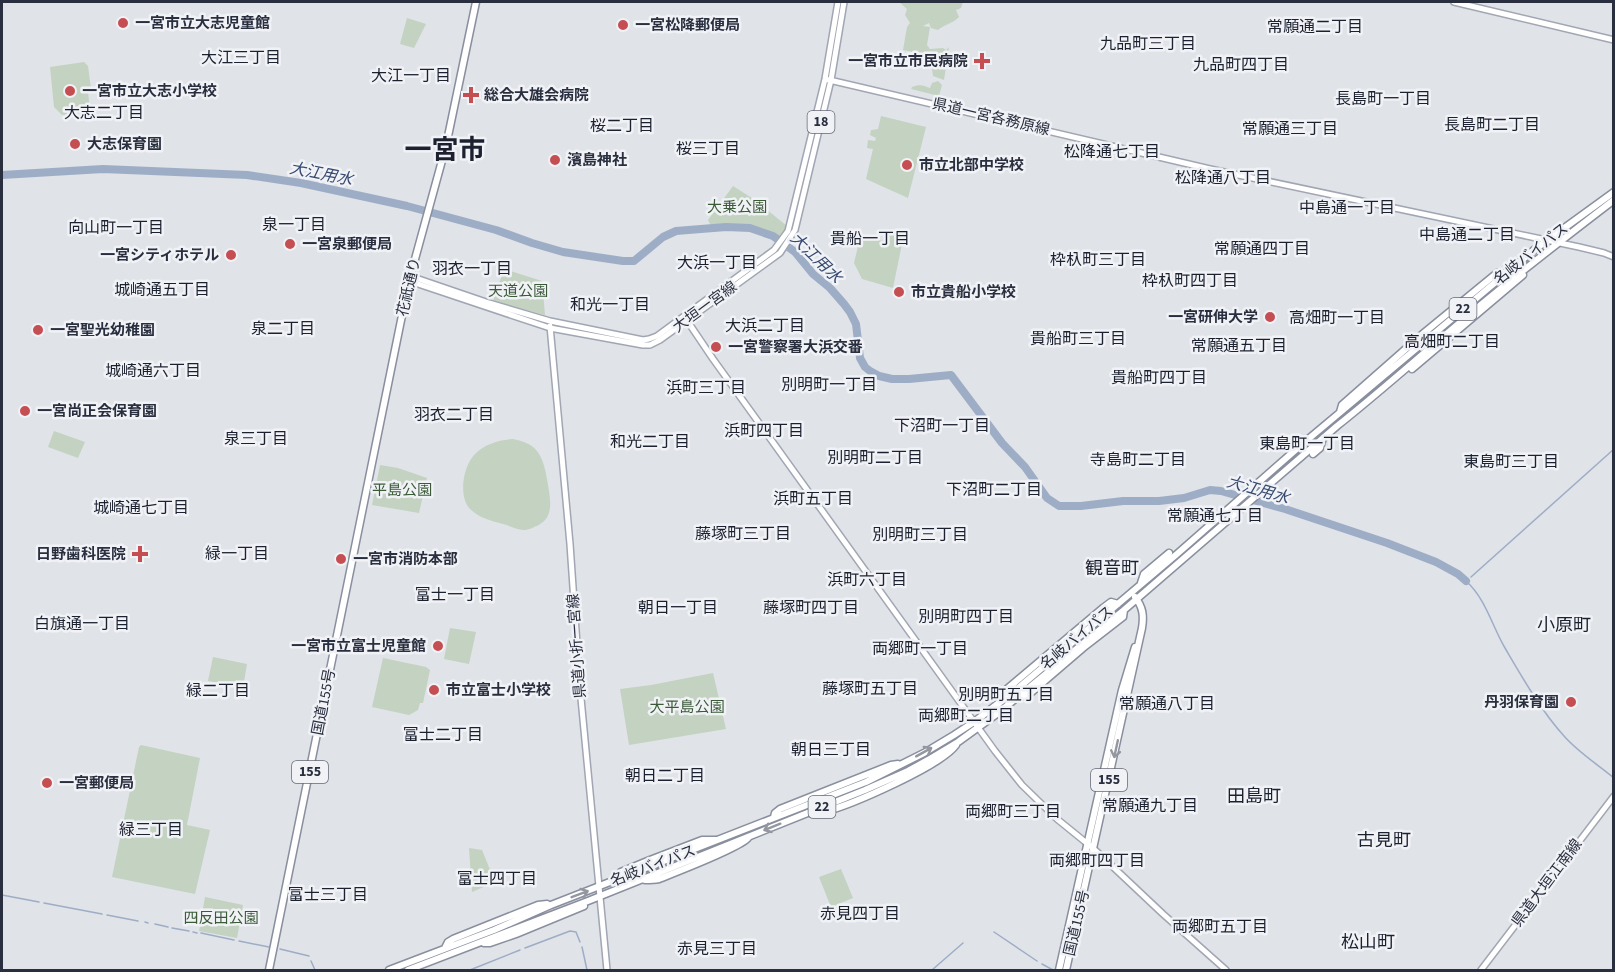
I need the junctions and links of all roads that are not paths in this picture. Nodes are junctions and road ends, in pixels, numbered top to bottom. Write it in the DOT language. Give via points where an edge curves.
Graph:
graph roads {
  1 [pos="476,2"];
  2 [pos="838,2"];
  3 [pos="844,2"];
  4 [pos="1454,2"];
  5 [pos="1614,40"];
  6 [pos="828,79"];
  7 [pos="1614,192"];
  8 [pos="1614,200"];
  9 [pos="1546,240"];
  10 [pos="1558,243"];
  11 [pos="1614,257"];
  12 [pos="1506,273"];
  13 [pos="409,278"];
  14 [pos="685,318"];
  15 [pos="550,324"];
  16 [pos="1406,349"];
  17 [pos="1402,362"];
  18 [pos="1340,413"];
  19 [pos="1168,552"];
  20 [pos="350,574"];
  21 [pos="1141,583"];
  22 [pos="1130,593"];
  23 [pos="1136,599"];
  24 [pos="976,725"];
  25 [pos="958,742"];
  26 [pos="904,763"];
  27 [pos="831,789"];
  28 [pos="865,790"];
  29 [pos="1614,796"];
  30 [pos="824,799"];
  31 [pos="859,800"];
  32 [pos="806,813"];
  33 [pos="773,818"];
  34 [pos="717,840"];
  35 [pos="696,843"];
  36 [pos="1087,843"];
  37 [pos="1094,849"];
  38 [pos="687,852"];
  39 [pos="616,880"];
  40 [pos="599,886"];
  41 [pos="600,896"];
  42 [pos="588,901"];
  43 [pos="551,905"];
  44 [pos="501,921"];
  45 [pos="531,922"];
  46 [pos="494,930"];
  47 [pos="525,931"];
  48 [pos="481,942"];
  49 [pos="445,949"];
  50 [pos="427,963"];
  51 [pos="269,970"];
  52 [pos="389,970"];
  53 [pos="408,970"];
  54 [pos="419,970"];
  55 [pos="607,970"];
  56 [pos="1059,970"];
  57 [pos="1066,970"];
  58 [pos="1226,970"];
  59 [pos="1481,970"];
  1 -- 13 [label="highway, 花祇通り / 155" via="446,146"];
  2 -- 6 [label="main road, 大垣一宮線 / 18"];
  3 -- 6 [label="main road, 大垣一宮線 / 18"];
  4 -- 5 [label="main road"];
  6 -- 9 [label="main road, 県道一宮各務原線" via="1210,169"];
  6 -- 14 [label="main road, 大垣一宮線 / 18" via="780,253"];
  7 -- 9 [label="highway, 名岐バイパス / 22"];
  8 -- 10 [label="highway, 名岐バイパス / 22"];
  9 -- 10 [label="main road, 県道一宮各務原線"];
  9 -- 12 [label="highway, 名岐バイパス / 22"];
  10 -- 11 [label="main road, 県道一宮各務原線"];
  10 -- 23 [label="highway, 名岐バイパス / 22" via="1452,336 1323,438 1320,448"];
  12 -- 16 [label="highway, 22" via="1497,273"];
  12 -- 17 [label="highway, 名岐バイパス / 22"];
  13 -- 15 [label="main road, 大垣一宮線 / 18"];
  13 -- 20 [label="highway, 花祇通り / 155"];
  14 -- 15 [label="main road, 大垣一宮線 / 18" via="650,345"];
  14 -- 24 [label="main road"];
  15 -- 40 [label="main road, 県道小折一宮線"];
  16 -- 17 [label="highway"];
  16 -- 18 [label="highway, 22" via="1342,405"];
  17 -- 18 [label="highway, 名岐バイパス / 22"];
  18 -- 21 [label="highway, 名岐バイパス / 22"];
  19 -- 21 [label="highway, 22" via="1144,574"];
  20 -- 51 [label="highway, 国道155号 / 155"];
  21 -- 22 [label="highway, 名岐バイパス / 22"];
  22 -- 23 [label="highway, 国道155号 / 155"];
  22 -- 24 [label="highway, 名岐バイパス / 22"];
  23 -- 24 [label="highway, 名岐バイパス / 22" via="1124,610 1123,617 1027,696 1018,696"];
  23 -- 36 [label="highway, 国道155号 / 155" via="1142,622"];
  23 -- 37 [label="highway, 国道155号 / 155, one-way" via="1143,610 1143,622"];
  24 -- 25 [label="highway, 名岐バイパス / 22"];
  26 -- 24 [label="highway, 名岐バイパス / 22, one-way"];
  24 -- 36 [label="main road" via="1022,785"];
  25 -- 28 [label="highway, 名岐バイパス / 22"];
  25 -- 31 [label="highway, 22" via="946,755"];
  26 -- 27 [label="highway, 22"];
  26 -- 30 [label="highway, 名岐バイパス / 22"];
  27 -- 30 [label="highway"];
  27 -- 33 [label="highway, 22" via="780,809"];
  28 -- 31 [label="highway"];
  28 -- 32 [label="highway, 名岐バイパス / 22"];
  29 -- 59 [label="main road, 県道大垣江南線"];
  30 -- 33 [label="highway, 名岐バイパス / 22"];
  31 -- 32 [label="highway, 22" via="822,813"];
  32 -- 41 [label="highway, 名岐バイパス / 22, one-way" via="668,875 637,881"];
  33 -- 34 [label="highway, 名岐バイパス / 22"];
  34 -- 35 [label="highway, 22"];
  34 -- 38 [label="highway, 名岐バイパス / 22"];
  35 -- 38 [label="highway"];
  35 -- 39 [label="highway, 22" via="621,872"];
  36 -- 37 [label="main road"];
  36 -- 56 [label="highway, 国道155号 / 155"];
  37 -- 57 [label="highway, 国道155号 / 155"];
  37 -- 58 [label="main road"];
  38 -- 39 [label="highway, 名岐バイパス / 22"];
  39 -- 40 [label="highway, 名岐バイパス / 22"];
  40 -- 41 [label="main road, 県道小折一宮線"];
  43 -- 40 [label="highway, 名岐バイパス / 22, one-way"];
  41 -- 42 [label="highway, 名岐バイパス / 22"];
  41 -- 55 [label="main road, 県道小折一宮線"];
  42 -- 45 [label="highway, 名岐バイパス / 22"];
  42 -- 47 [label="highway, 22" via="582,908"];
  43 -- 44 [label="highway, 22" via="538,905"];
  43 -- 46 [label="highway, 名岐バイパス / 22"];
  44 -- 46 [label="highway"];
  44 -- 49 [label="highway, 22" via="453,939"];
  45 -- 47 [label="highway"];
  45 -- 48 [label="highway, 名岐バイパス / 22"];
  46 -- 49 [label="highway, 名岐バイパス / 22"];
  47 -- 48 [label="highway, 22" via="490,943"];
  48 -- 50 [label="highway, 名岐バイパス / 22"];
  49 -- 52 [label="highway, 名岐バイパス / 22"];
  50 -- 53 [label="highway, 名岐バイパス / 22"];
  50 -- 54 [label="highway, 22"];
}
